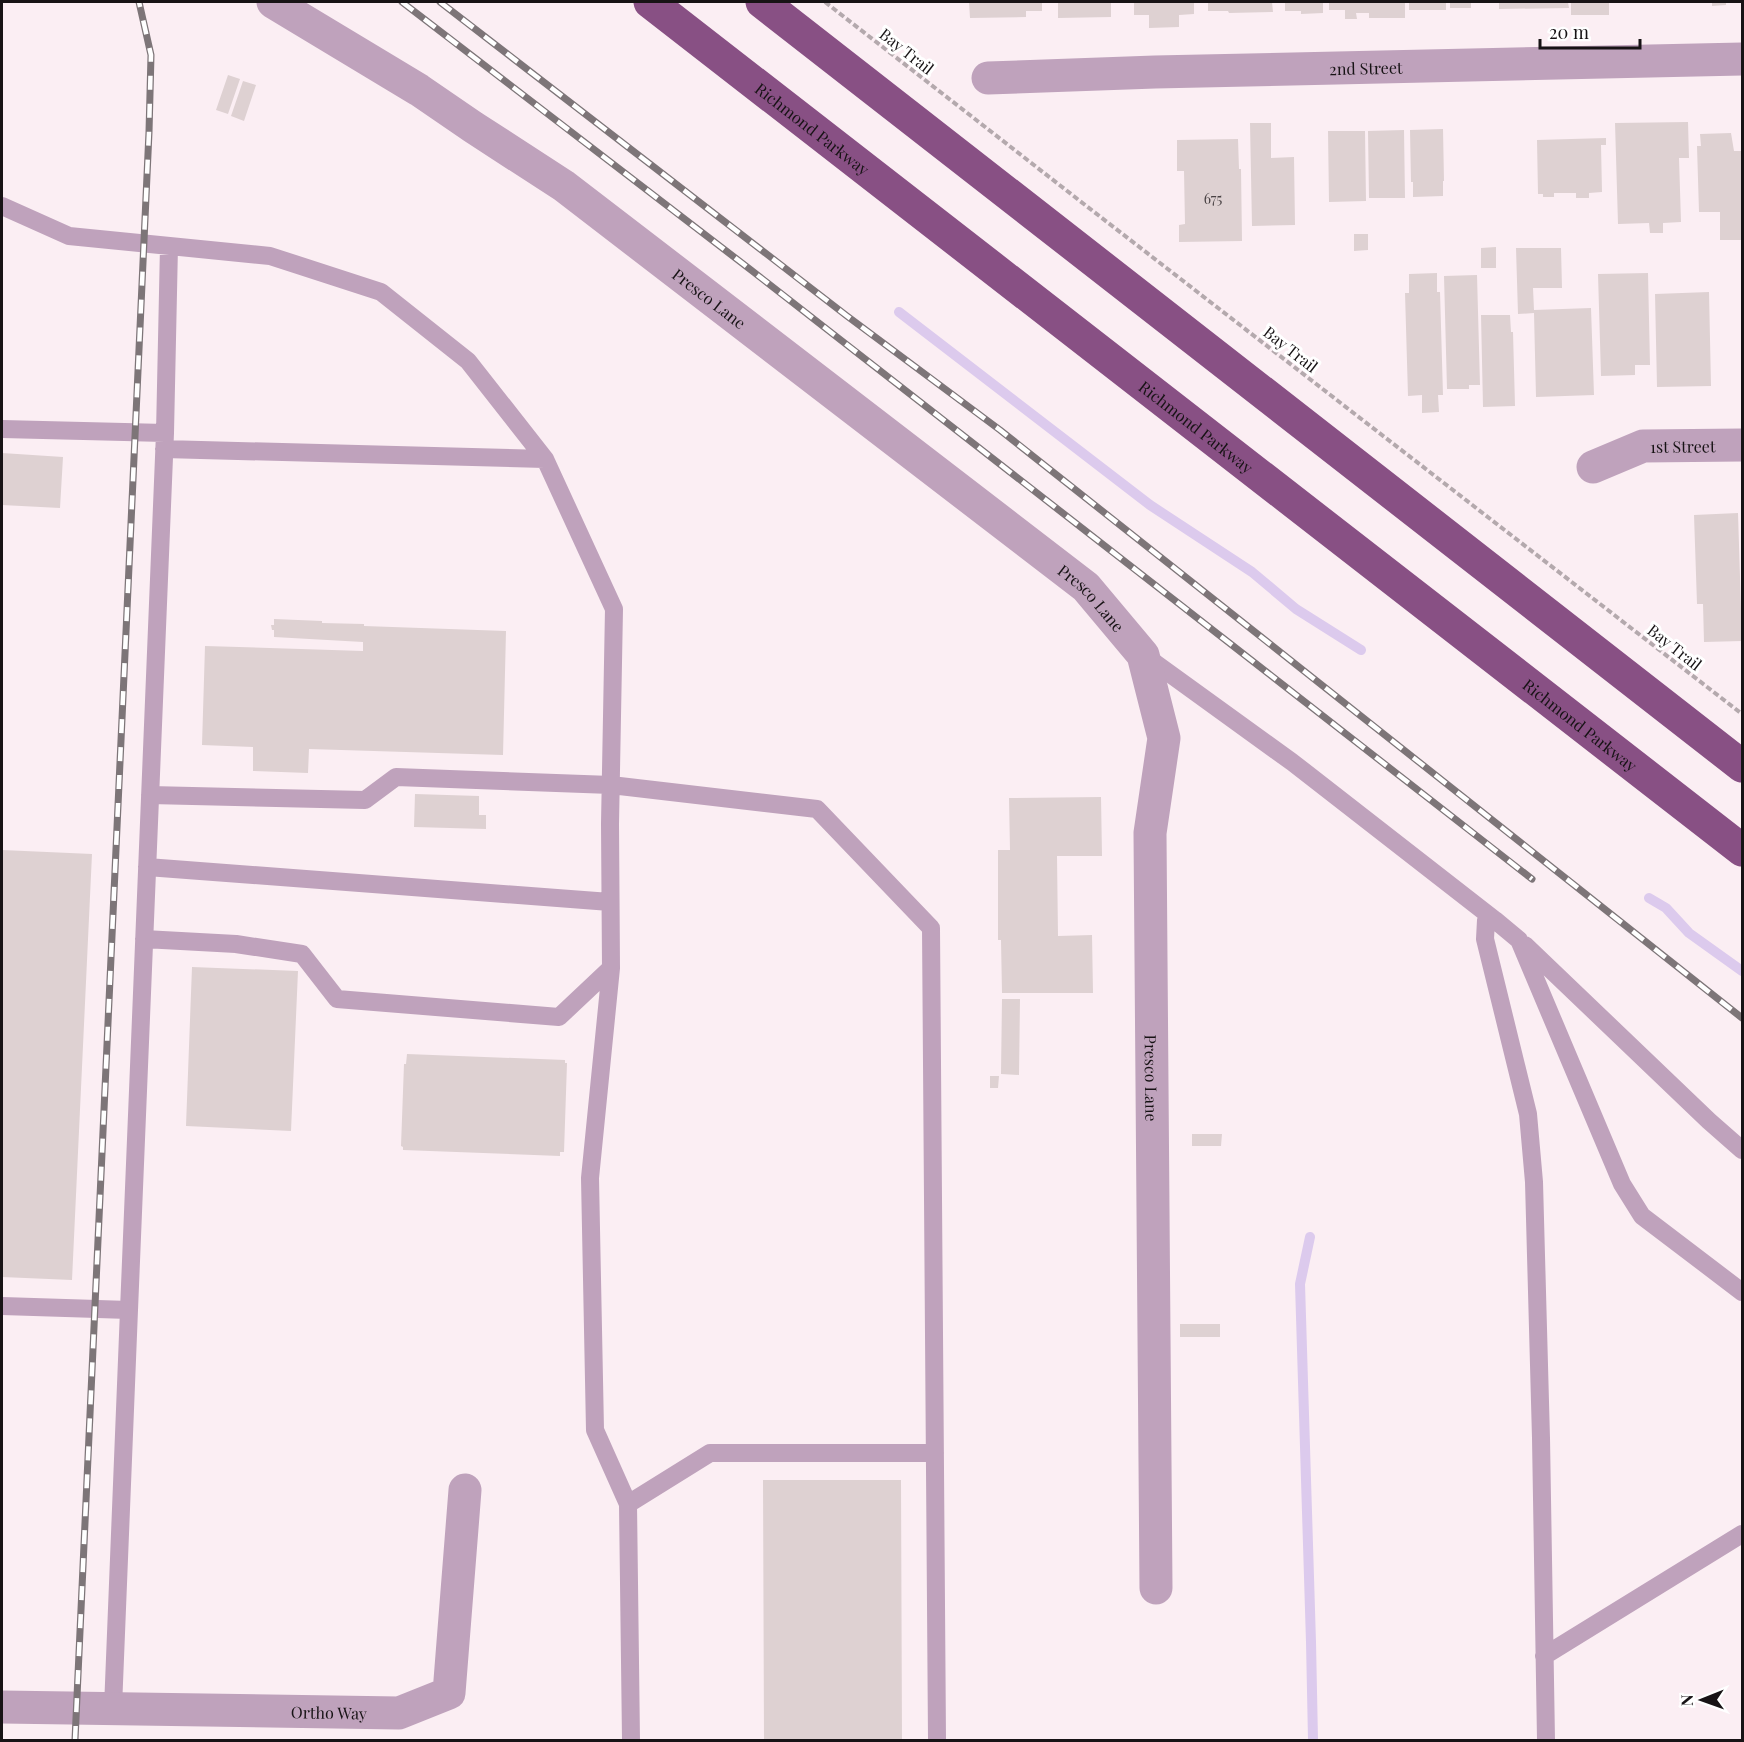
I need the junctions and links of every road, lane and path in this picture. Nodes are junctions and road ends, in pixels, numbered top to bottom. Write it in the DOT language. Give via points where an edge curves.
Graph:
graph roads {
  1 [pos="273,2"];
  2 [pos="650,2"];
  3 [pos="762,2"];
  4 [pos="825,2"];
  5 [pos="1743,59"];
  6 [pos="988,78"];
  7 [pos="2,206"];
  8 [pos="169,246"];
  9 [pos="2,429"];
  10 [pos="164,441"];
  11 [pos="1743,445"];
  12 [pos="545,459"];
  13 [pos="1593,467"];
  14 [pos="1143,655"];
  15 [pos="1743,714"];
  16 [pos="1743,766"];
  17 [pos="611,785"];
  18 [pos="150,795"];
  19 [pos="1743,850"];
  20 [pos="147,867"];
  21 [pos="610,902"];
  22 [pos="1495,920"];
  23 [pos="144,939"];
  24 [pos="1519,940"];
  25 [pos="611,968"];
  26 [pos="1743,1150"];
  27 [pos="1743,1292"];
  28 [pos="2,1306"];
  29 [pos="129,1310"];
  30 [pos="935,1454"];
  31 [pos="465,1490"];
  32 [pos="628,1504"];
  33 [pos="1743,1534"];
  34 [pos="1156,1588"];
  35 [pos="1544,1656"];
  36 [pos="2,1707"];
  37 [pos="113,1708"];
  38 [pos="631,1740"];
  39 [pos="937,1740"];
  40 [pos="1546,1740"];
  1 -- 14 [label="street, Presco Lane" via="419,90 574,194 1086,587"];
  2 -- 19 [label="highway, Richmond Parkway"];
  3 -- 16 [label="highway"];
  4 -- 15 [label="path, Bay Trail"];
  5 -- 6 [label="street, 2nd Street"];
  7 -- 8 [label="lane" via="69,236"];
  8 -- 10 [label="lane"];
  8 -- 12 [label="lane" via="270,256 381,292 468,361"];
  9 -- 10 [label="lane"];
  10 -- 12 [label="lane"];
  10 -- 18 [label="lane"];
  11 -- 13 [label="street, 1st Street" via="1643,446"];
  12 -- 17 [label="lane" via="614,609"];
  14 -- 22 [label="lane" via="1292,762"];
  14 -- 34 [label="street, Presco Lane" via="1164,738 1150,833"];
  17 -- 18 [label="lane" via="396,777 365,800"];
  17 -- 21 [label="lane"];
  17 -- 30 [label="lane" via="817,809 931,928"];
  18 -- 20 [label="lane"];
  20 -- 21 [label="lane"];
  20 -- 23 [label="lane"];
  21 -- 25 [label="lane"];
  22 -- 24 [label="lane"];
  22 -- 35 [label="lane" via="1486,920 1485,939 1528,1114 1534,1182"];
  23 -- 25 [label="lane" via="236,944 302,954 337,999 559,1017"];
  23 -- 29 [label="lane"];
  24 -- 26 [label="lane"];
  24 -- 27 [label="lane" via="1622,1184 1642,1216"];
  25 -- 32 [label="lane" via="590,1178 595,1430"];
  28 -- 29 [label="lane"];
  29 -- 37 [label="lane"];
  30 -- 32 [label="lane" via="710,1453"];
  30 -- 39 [label="lane"];
  31 -- 37 [label="street, Ortho Way" via="449,1693 399,1713"];
  32 -- 38 [label="lane"];
  33 -- 35 [label="lane"];
  35 -- 40 [label="lane"];
  36 -- 37 [label="street, Ortho Way"];
}
